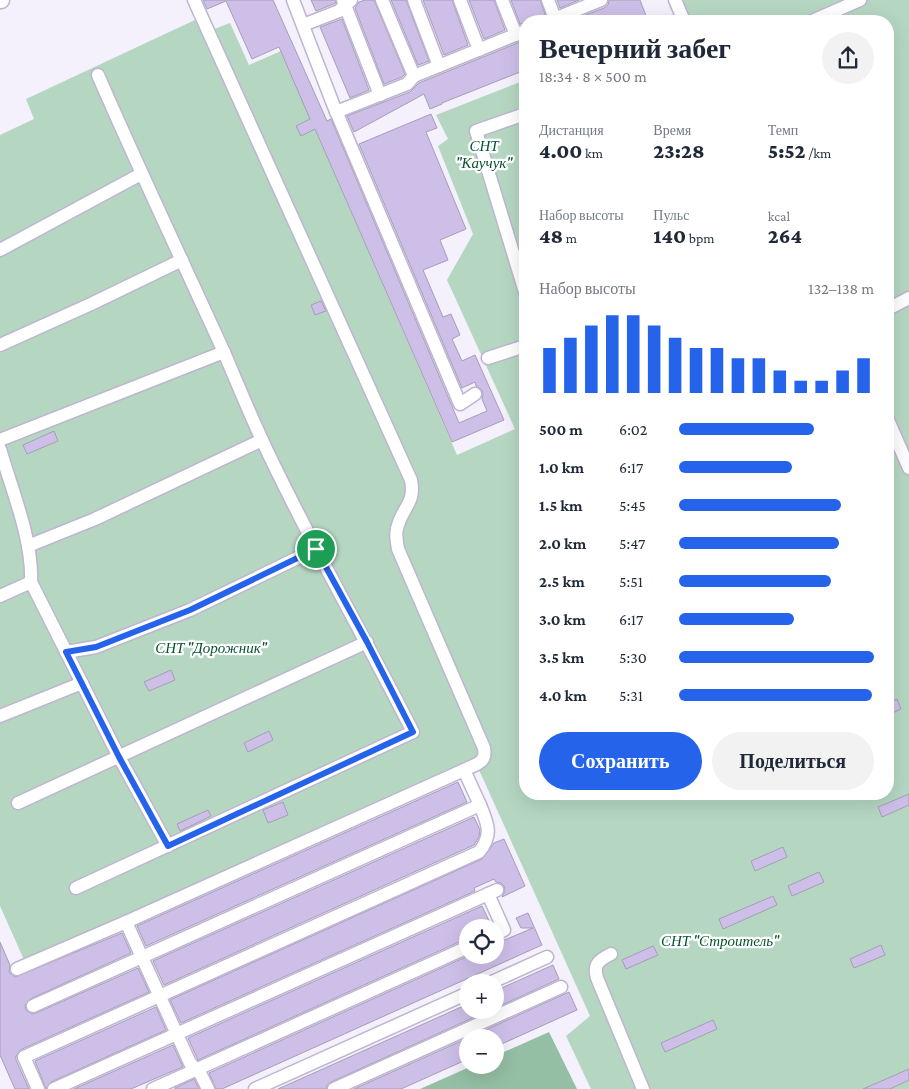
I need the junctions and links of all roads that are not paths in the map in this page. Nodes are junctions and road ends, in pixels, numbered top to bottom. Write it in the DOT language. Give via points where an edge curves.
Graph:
graph roads {
  1 [pos="194,0"];
  2 [pos="293,0"];
  3 [pos="382,0"];
  4 [pos="414,0"];
  5 [pos="460,0"];
  6 [pos="502,0"];
  7 [pos="548,0"];
  8 [pos="675,0"];
  9 [pos="860,0"];
  10 [pos="596,1"];
  11 [pos="346,2"];
  12 [pos="551,15"];
  13 [pos="564,15"];
  14 [pos="681,15"];
  15 [pos="826,15"];
  16 [pos="303,25"];
  17 [pos="519,31"];
  18 [pos="519,33"];
  19 [pos="479,50"];
  20 [pos="439,66"];
  21 [pos="98,75"];
  22 [pos="414,76"];
  23 [pos="380,95"];
  24 [pos="336,112"];
  25 [pos="519,116"];
  26 [pos="141,174"];
  27 [pos="0,250"];
  28 [pos="182,260"];
  29 [pos="519,272"];
  30 [pos="909,298"];
  31 [pos="894,306"];
  32 [pos="0,345"];
  33 [pos="519,348"];
  34 [pos="224,352"];
  35 [pos="488,358"];
  36 [pos="475,394"];
  37 [pos="894,434"];
  38 [pos="0,440"];
  39 [pos="262,440"];
  40 [pos="0,450"];
  41 [pos="909,468"];
  42 [pos="5,483"];
  43 [pos="28,546"];
  44 [pos="316,549"];
  45 [pos="31,582"];
  46 [pos="0,596"];
  47 [pos="367,642"];
  48 [pos="66,652"];
  49 [pos="82,683"];
  50 [pos="0,716"];
  51 [pos="119,757"];
  52 [pos="464,770"];
  53 [pos="18,803"];
  54 [pos="480,805"];
  55 [pos="168,846"];
  56 [pos="76,888"];
  57 [pos="501,919"];
  58 [pos="126,922"];
  59 [pos="459,951"];
  60 [pos="611,954"];
  61 [pos="142,957"];
  62 [pos="547,957"];
  63 [pos="17,969"];
  64 [pos="504,977"];
  65 [pos="561,987"];
  66 [pos="159,996"];
  67 [pos="459,997"];
  68 [pos="33,1006"];
  69 [pos="176,1034"];
  70 [pos="196,1069"];
  71 [pos="38,1089"];
  72 [pos="54,1089"];
  73 [pos="153,1089"];
  74 [pos="208,1089"];
  75 [pos="255,1089"];
  76 [pos="334,1089"];
  77 [pos="643,1089"];
  1 -- 52 [label="street" via="411,480 413,494 397,527 398,549 484,748 483,761"];
  2 -- 16 [label="street"];
  3 -- 22 [label="street"];
  4 -- 20 [label="street"];
  5 -- 19 [label="street"];
  6 -- 17 [label="street"];
  7 -- 12 [label="street"];
  8 -- 14 [label="street"];
  9 -- 15 [label="street"];
  10 -- 13 [label="street"];
  11 -- 16 [label="street" via="339,11"];
  11 -- 23 [label="street"];
  16 -- 24 [label="street"];
  18 -- 19 [label="street"];
  19 -- 20 [label="street"];
  20 -- 22 [label="street"];
  21 -- 26 [label="street"];
  22 -- 23 [label="street" via="407,84"];
  23 -- 24 [label="street"];
  24 -- 36 [label="street" via="460,404"];
  25 -- 29 [label="street" via="476,131"];
  26 -- 27 [label="street"];
  26 -- 28 [label="street"];
  28 -- 32 [label="street"];
  28 -- 34 [label="street"];
  30 -- 31 [label="street"];
  33 -- 35 [label="street"];
  34 -- 38 [label="street"];
  34 -- 39 [label="street"];
  37 -- 41 [label="street"];
  39 -- 43 [label="street" via="95,519"];
  39 -- 44 [label="street"];
  40 -- 42 [label="street"];
  42 -- 43 [label="street"];
  43 -- 45 [label="street"];
  44 -- 47 [label="street"];
  44 -- 48 [label="street" via="190,610 96,647"];
  45 -- 46 [label="street"];
  45 -- 48 [label="street"];
  47 -- 51 [label="street"];
  47 -- 55 [label="street" via="413,732"];
  48 -- 49 [label="street"];
  49 -- 50 [label="street"];
  49 -- 51 [label="street"];
  51 -- 53 [label="street"];
  51 -- 55 [label="street"];
  52 -- 54 [label="street"];
  52 -- 58 [label="street"];
  54 -- 61 [label="street"];
  54 -- 66 [label="street" via="488,832 487,842 480,852"];
  55 -- 56 [label="street"];
  57 -- 69 [label="street" via="492,892"];
  58 -- 61 [label="street"];
  58 -- 63 [label="street"];
  59 -- 70 [label="street"];
  60 -- 77 [label="street" via="600,959 595,971"];
  61 -- 66 [label="street"];
  61 -- 68 [label="street"];
  62 -- 64 [label="street"];
  65 -- 76 [label="street"];
  66 -- 69 [label="street"];
  66 -- 71 [label="street" via="24,1057"];
  67 -- 75 [label="street"];
  69 -- 70 [label="street"];
  69 -- 72 [label="street"];
  70 -- 73 [label="street"];
  70 -- 74 [label="street"];
}
